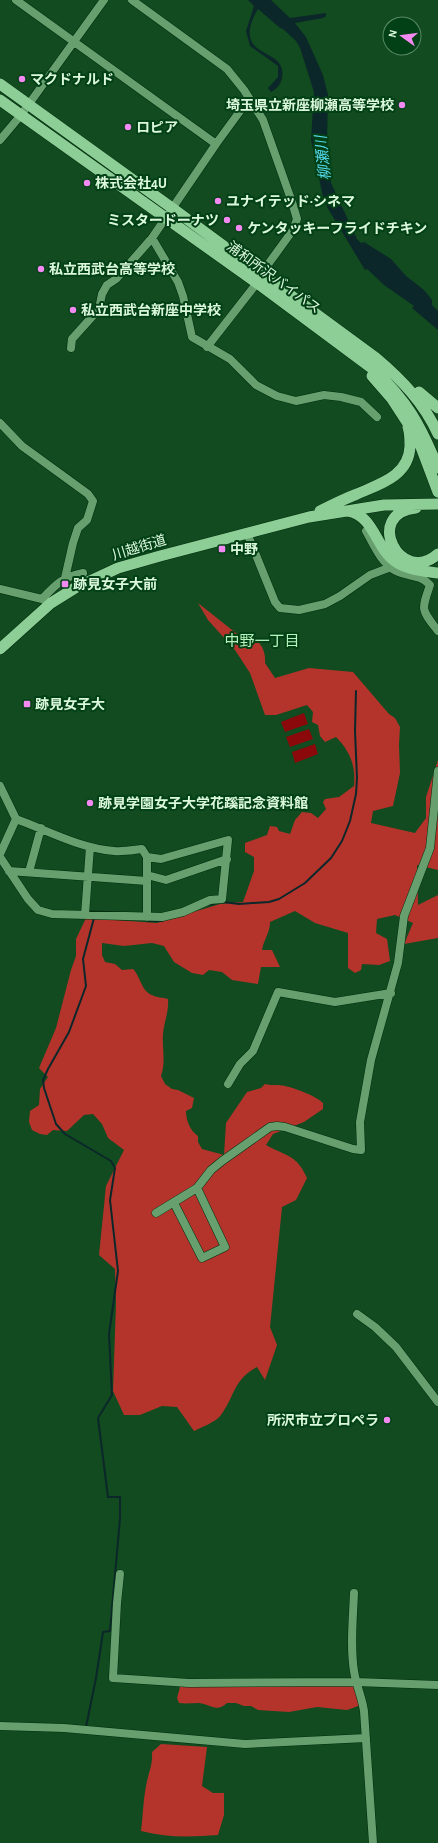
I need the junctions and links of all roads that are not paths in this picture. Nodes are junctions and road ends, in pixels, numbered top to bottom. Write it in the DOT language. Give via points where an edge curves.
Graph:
graph roads {
  1 [pos="16,0"];
  2 [pos="104,0"];
  3 [pos="132,0"];
  4 [pos="73,41"];
  5 [pos="0,84"];
  6 [pos="0,100"];
  7 [pos="250,100"];
  8 [pos="28,105"];
  9 [pos="21,115"];
  10 [pos="0,140"];
  11 [pos="216,144"];
  12 [pos="169,212"];
  13 [pos="152,238"];
  14 [pos="259,278"];
  15 [pos="335,327"];
  16 [pos="207,347"];
  17 [pos="71,348"];
  18 [pos="350,350"];
  19 [pos="438,408"];
  20 [pos="377,417"];
  21 [pos="404,418"];
  22 [pos="0,423"];
  23 [pos="437,430"];
  24 [pos="438,460"];
  25 [pos="438,468"];
  26 [pos="438,492"];
  27 [pos="438,500"];
  28 [pos="431,505"];
  29 [pos="344,511"];
  30 [pos="312,515"];
  31 [pos="366,531"];
  32 [pos="247,533"];
  33 [pos="438,554"];
  34 [pos="391,568"];
  35 [pos="83,573"];
  36 [pos="438,573"];
  37 [pos="67,577"];
  38 [pos="75,588"];
  39 [pos="0,589"];
  40 [pos="47,601"];
  41 [pos="438,631"];
  42 [pos="0,649"];
  43 [pos="438,771"];
  44 [pos="0,786"];
  45 [pos="16,819"];
  46 [pos="41,828"];
  47 [pos="90,847"];
  48 [pos="0,856"];
  49 [pos="147,857"];
  50 [pos="227,859"];
  51 [pos="9,871"];
  52 [pos="29,872"];
  53 [pos="88,877"];
  54 [pos="147,878"];
  55 [pos="85,915"];
  56 [pos="147,917"];
  57 [pos="391,993"];
  58 [pos="228,1084"];
  59 [pos="197,1188"];
  60 [pos="174,1202"];
  61 [pos="156,1213"];
  62 [pos="357,1314"];
  63 [pos="438,1402"];
  64 [pos="120,1574"];
  65 [pos="354,1593"];
  66 [pos="356,1682"];
  67 [pos="438,1685"];
  68 [pos="0,1726"];
  69 [pos="366,1738"];
  70 [pos="373,1843"];
  1 -- 4 [label="street"];
  2 -- 4 [label="street"];
  3 -- 7 [label="street" via="227,68"];
  4 -- 8 [label="street"];
  4 -- 11 [label="street"];
  5 -- 8 [label="highway, 浦和所沢バイパス"];
  6 -- 9 [label="highway, 浦和所沢バイパス"];
  7 -- 11 [label="street"];
  7 -- 14 [label="street" via="265,126 296,219 293,230"];
  8 -- 9 [label="street"];
  8 -- 12 [label="highway, 浦和所沢バイパス"];
  9 -- 10 [label="street"];
  9 -- 12 [label="highway, 浦和所沢バイパス"];
  11 -- 12 [label="street"];
  12 -- 13 [label="street"];
  12 -- 14 [label="highway, 浦和所沢バイパス"];
  13 -- 16 [label="street" via="178,282 192,337"];
  13 -- 17 [label="street" via="107,286 102,294 100,309 72,339"];
  14 -- 15 [label="highway, 浦和所沢バイパス"];
  14 -- 16 [label="street"];
  14 -- 18 [label="highway, 浦和所沢バイパス"];
  15 -- 19 [label="highway" via="382,357"];
  15 -- 23 [label="highway, 浦和所沢バイパス" via="400,379 425,409"];
  16 -- 20 [label="street" via="230,359 256,385 277,396 296,401 324,394 340,397 361,402"];
  18 -- 21 [label="highway" via="392,399"];
  18 -- 25 [label="highway, 浦和所沢バイパス" via="389,383 407,405 427,439"];
  21 -- 26 [label="highway" via="418,438"];
  21 -- 30 [label="highway" via="410,436 410,452 399,473 380,485"];
  22 -- 37 [label="street" via="22,446 88,494 93,501 87,520 78,528"];
  23 -- 24 [label="highway" via="433,444"];
  27 -- 28 [label="highway, 川越街道"];
  28 -- 29 [label="highway, 川越街道" via="384,505"];
  28 -- 30 [label="highway, 川越街道" via="367,503"];
  28 -- 33 [label="highway" via="405,510 394,518 389,533 396,553 405,559 425,561"];
  29 -- 30 [label="highway, 川越街道"];
  29 -- 36 [label="highway" via="353,512 366,519 381,545 396,562 418,570"];
  30 -- 32 [label="highway, 川越街道"];
  31 -- 34 [label="street"];
  32 -- 34 [label="street" via="275,602 280,608 299,610 326,604 370,575"];
  32 -- 38 [label="highway, 川越街道" via="130,564"];
  34 -- 41 [label="street" via="424,579 430,585 423,606 424,613"];
  35 -- 37 [label="street"];
  37 -- 38 [label="street"];
  37 -- 40 [label="street" via="58,582"];
  38 -- 40 [label="highway, 川越街道"];
  39 -- 40 [label="street"];
  40 -- 42 [label="highway, 川越街道"];
  43 -- 57 [label="street" via="430,848 408,904"];
  44 -- 45 [label="street"];
  45 -- 46 [label="street"];
  45 -- 48 [label="street"];
  46 -- 47 [label="street" via="64,840"];
  46 -- 52 [label="street"];
  47 -- 49 [label="street" via="115,851 142,849"];
  47 -- 53 [label="street"];
  48 -- 51 [label="street"];
  49 -- 50 [label="street" via="161,859 228,840"];
  49 -- 54 [label="street"];
  50 -- 54 [label="street" via="166,880"];
  50 -- 56 [label="street" via="222,899 210,900 183,912 162,917"];
  51 -- 52 [label="street"];
  51 -- 55 [label="street" via="38,910 52,914"];
  52 -- 53 [label="street"];
  53 -- 54 [label="street"];
  53 -- 55 [label="street"];
  54 -- 56 [label="street"];
  55 -- 56 [label="street"];
  57 -- 58 [label="street" via="335,1002 278,992 253,1051 240,1064"];
  57 -- 59 [label="street" via="371,1060 360,1122 361,1150 277,1126 270,1127 211,1170"];
  59 -- 60 [label="street"];
  59 -- 60 [label="street" via="225,1247 202,1258"];
  60 -- 61 [label="street"];
  62 -- 63 [label="street" via="396,1347"];
  64 -- 66 [label="street" via="113,1678 188,1683"];
  65 -- 66 [label="street" via="352,1637"];
  66 -- 67 [label="street"];
  66 -- 69 [label="street" via="362,1697"];
  68 -- 69 [label="street" via="64,1728 245,1744"];
  69 -- 70 [label="street"];
}
